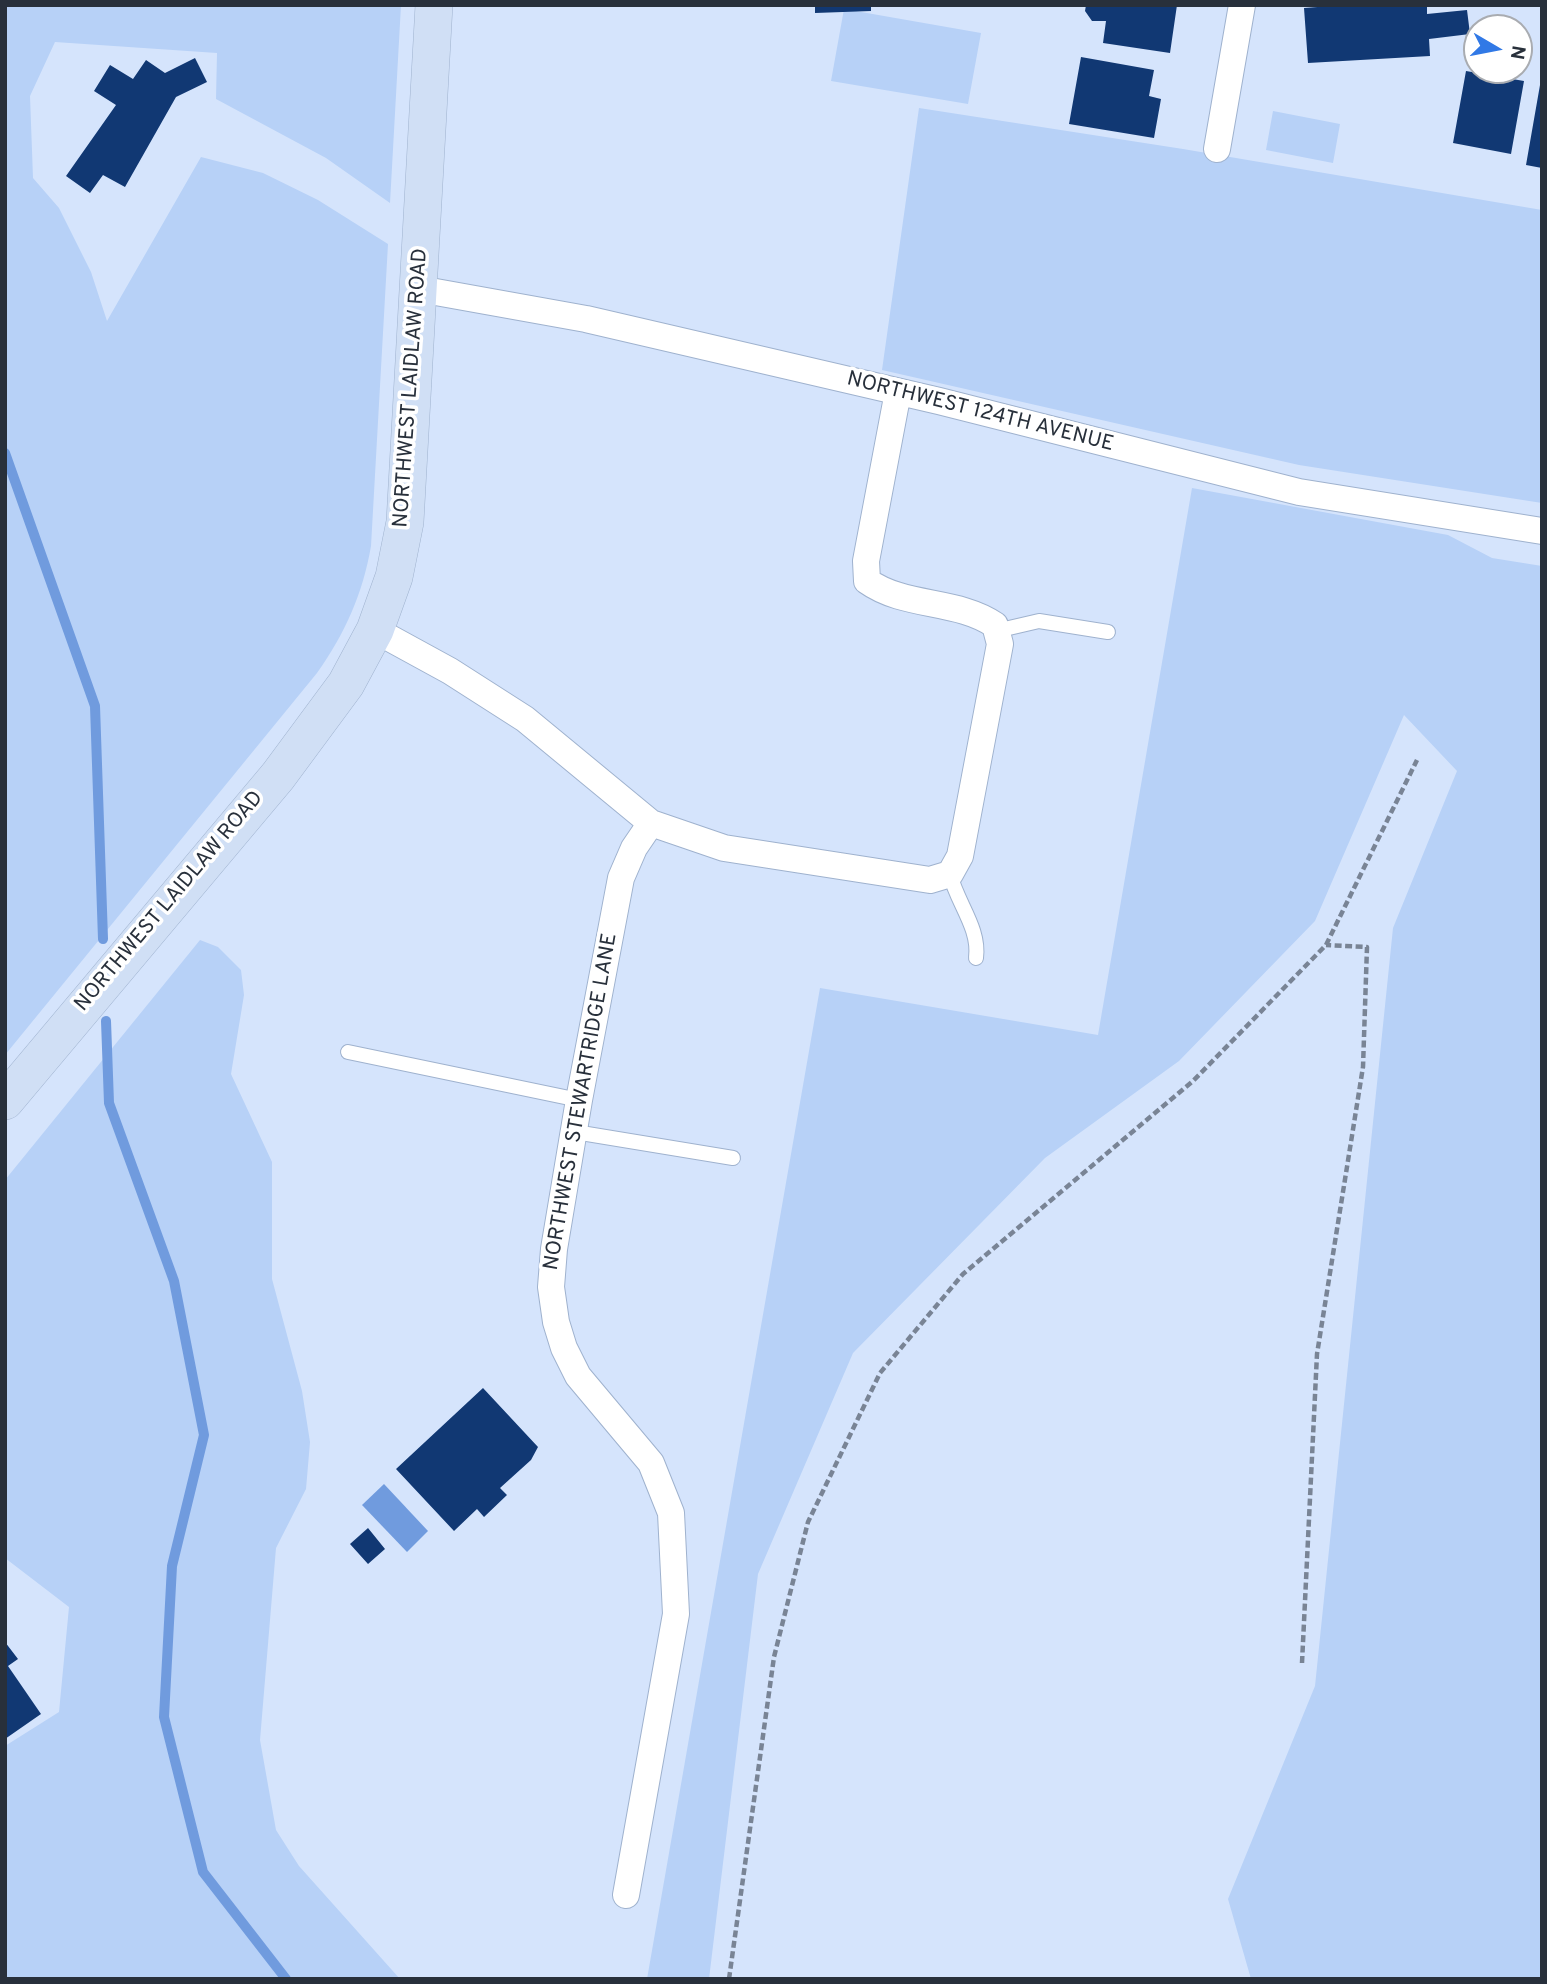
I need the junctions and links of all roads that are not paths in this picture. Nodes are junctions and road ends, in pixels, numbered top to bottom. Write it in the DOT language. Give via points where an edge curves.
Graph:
graph roads {
  1 [pos="434,5"];
  2 [pos="1242,5"];
  3 [pos="1217,149"];
  4 [pos="419,289"];
  5 [pos="898,392"];
  6 [pos="1542,531"];
  7 [pos="375,630"];
  8 [pos="996,631"];
  9 [pos="1108,632"];
  10 [pos="651,823"];
  11 [pos="950,874"];
  12 [pos="976,958"];
  13 [pos="348,1052"];
  14 [pos="579,1100"];
  15 [pos="5,1101"];
  16 [pos="575,1132"];
  17 [pos="733,1158"];
  18 [pos="626,1895"];
  1 -- 4 [label="street, NORTHWEST LAIDLAW ROAD"];
  2 -- 3 [label="street"];
  4 -- 5 [label="street, NORTHWEST 124TH AVENUE" via="586,319"];
  4 -- 7 [label="street, NORTHWEST LAIDLAW ROAD" via="405,522 394,577"];
  5 -- 6 [label="street, NORTHWEST 124TH AVENUE" via="1299,492"];
  5 -- 8 [label="street" via="866,561 867,581 884,593 981,615"];
  7 -- 10 [label="street" via="525,719"];
  7 -- 15 [label="street, NORTHWEST LAIDLAW ROAD" via="346,684 278,776"];
  8 -- 9 [label="lane" via="1039,621"];
  8 -- 11 [label="street" via="1000,644 962,843"];
  10 -- 11 [label="street" via="724,848 930,880"];
  10 -- 14 [label="street, NORTHWEST STEWARTRIDGE LANE" via="621,878"];
  11 -- 12 [label="lane" via="978,942"];
  13 -- 14 [label="lane"];
  14 -- 16 [label="street, NORTHWEST STEWARTRIDGE LANE"];
  16 -- 17 [label="lane"];
  16 -- 18 [label="street, NORTHWEST STEWARTRIDGE LANE" via="554,1249 551,1287 556,1322 578,1376 651,1463 671,1513 676,1566 676,1614"];
}
